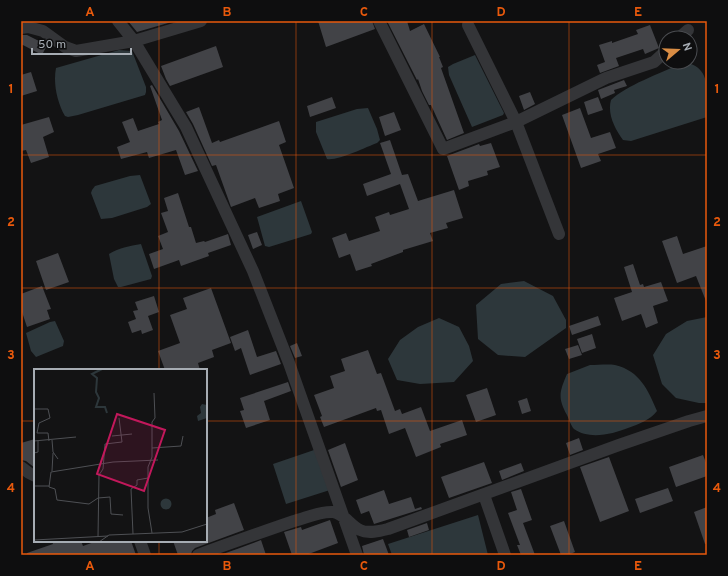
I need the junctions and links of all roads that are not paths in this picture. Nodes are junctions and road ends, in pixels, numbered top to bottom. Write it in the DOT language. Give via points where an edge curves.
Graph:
graph roads {
  1 [pos="118,21"];
  2 [pos="201,21"];
  3 [pos="378,21"];
  4 [pos="468,25"];
  5 [pos="21,28"];
  6 [pos="134,41"];
  7 [pos="658,58"];
  8 [pos="516,122"];
  9 [pos="559,234"];
  10 [pos="707,416"];
  11 [pos="21,467"];
  12 [pos="34,476"];
  13 [pos="484,495"];
  14 [pos="344,516"];
  15 [pos="140,542"];
  16 [pos="146,555"];
  17 [pos="198,555"];
  18 [pos="357,555"];
  19 [pos="504,555"];
  1 -- 6 [label="street"];
  2 -- 6 [label="street"];
  3 -- 8 [label="street" via="443,149"];
  4 -- 8 [label="street"];
  5 -- 6 [label="street" via="43,31 76,51"];
  6 -- 14 [label="street" via="186,127 253,271"];
  7 -- 8 [label="street" via="654,62 606,78"];
  8 -- 9 [label="street"];
  10 -- 13 [label="street" via="619,445"];
  11 -- 12 [label="street"];
  13 -- 14 [label="street" via="376,531 362,531"];
  13 -- 19 [label="street"];
  14 -- 17 [label="street" via="335,512 322,513"];
  14 -- 18 [label="street"];
  15 -- 16 [label="street"];
}
